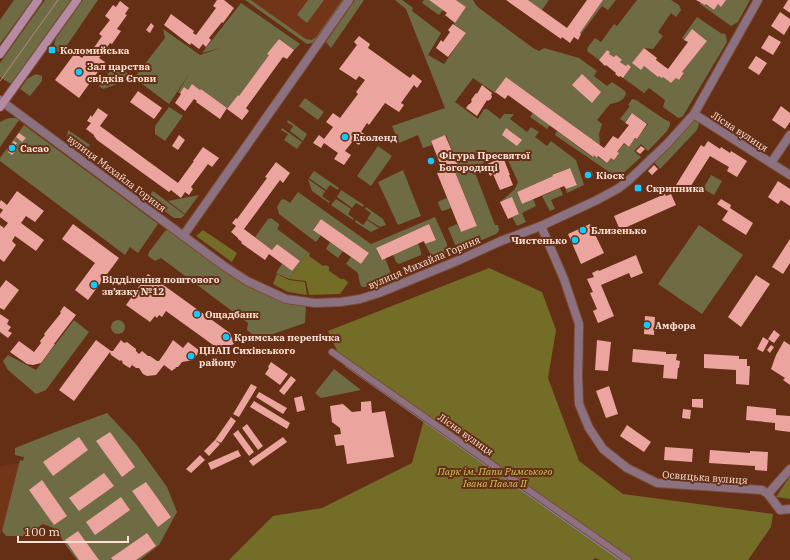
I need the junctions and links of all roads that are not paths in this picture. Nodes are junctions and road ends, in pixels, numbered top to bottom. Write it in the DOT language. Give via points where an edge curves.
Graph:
graph roads {
  1 [pos="38,0"];
  2 [pos="77,0"];
  3 [pos="349,0"];
  4 [pos="758,0"];
  5 [pos="0,54"];
  6 [pos="1,103"];
  7 [pos="696,115"];
  8 [pos="790,135"];
  9 [pos="771,163"];
  10 [pos="790,175"];
  11 [pos="541,226"];
  12 [pos="183,236"];
  13 [pos="332,352"];
  14 [pos="790,469"];
  15 [pos="768,493"];
  16 [pos="784,510"];
  17 [pos="628,560"];
  1 -- 5 [label="main road"];
  2 -- 6 [label="main road"];
  3 -- 12 [label="street"];
  4 -- 7 [label="street, вулиця Михайла Гориня"];
  6 -- 12 [label="street, вулиця Михайла Гориня"];
  7 -- 9 [label="street, Лісна вулиця"];
  7 -- 11 [label="street, вулиця Михайла Гориня" via="619,188"];
  8 -- 9 [label="street, Лісна вулиця"];
  9 -- 10 [label="street, Лісна вулиця"];
  11 -- 12 [label="street, вулиця Михайла Гориня" via="379,293 360,299 315,303 286,299 247,281"];
  11 -- 15 [label="street, Освицька вулиця" via="564,279 579,324 579,404 589,428 603,449 627,468 657,483 762,490"];
  13 -- 17 [label="street, Лісна вулиця"];
  14 -- 15 [label="street"];
  15 -- 16 [label="street"];
}
